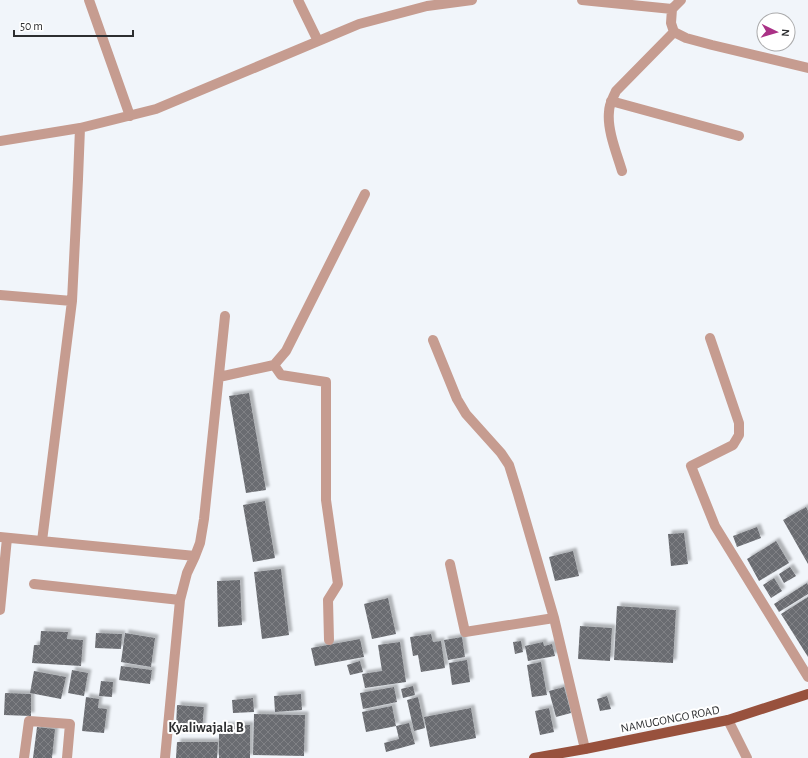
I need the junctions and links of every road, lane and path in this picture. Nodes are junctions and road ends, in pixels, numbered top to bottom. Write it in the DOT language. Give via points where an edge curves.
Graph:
graph roads {
  1 [pos="90,0"];
  2 [pos="298,0"];
  3 [pos="472,0"];
  4 [pos="582,0"];
  5 [pos="681,0"];
  6 [pos="672,9"];
  7 [pos="674,32"];
  8 [pos="318,41"];
  9 [pos="808,68"];
  10 [pos="611,101"];
  11 [pos="130,116"];
  12 [pos="80,128"];
  13 [pos="739,136"];
  14 [pos="0,141"];
  15 [pos="622,171"];
  16 [pos="366,194"];
  17 [pos="0,295"];
  18 [pos="72,301"];
  19 [pos="225,316"];
  20 [pos="710,338"];
  21 [pos="433,340"];
  22 [pos="274,365"];
  23 [pos="220,377"];
  24 [pos="4,537"];
  25 [pos="42,541"];
  26 [pos="195,556"];
  27 [pos="450,564"];
  28 [pos="34,584"];
  29 [pos="180,600"];
  30 [pos="0,610"];
  31 [pos="554,618"];
  32 [pos="329,640"];
  33 [pos="808,677"];
  34 [pos="808,694"];
  35 [pos="728,720"];
  36 [pos="585,749"];
  37 [pos="24,758"];
  38 [pos="67,758"];
  39 [pos="164,758"];
  40 [pos="534,758"];
  41 [pos="747,758"];
  1 -- 11 [label="street"];
  2 -- 8 [label="street"];
  3 -- 8 [label="street" via="427,6 359,24"];
  4 -- 6 [label="street"];
  5 -- 6 [label="street"];
  6 -- 7 [label="street" via="671,23"];
  7 -- 9 [label="street" via="706,44"];
  7 -- 10 [label="street" via="616,91"];
  8 -- 11 [label="street" via="156,109"];
  10 -- 13 [label="street"];
  10 -- 15 [label="street" via="608,112 609,126"];
  11 -- 12 [label="street"];
  12 -- 14 [label="street"];
  12 -- 18 [label="street"];
  16 -- 22 [label="street" via="286,351"];
  17 -- 18 [label="street"];
  18 -- 25 [label="street"];
  19 -- 23 [label="street"];
  20 -- 33 [label="street" via="739,423 739,435 733,446 691,466 715,526"];
  21 -- 31 [label="street" via="466,414 509,465"];
  22 -- 23 [label="street"];
  22 -- 32 [label="street" via="281,375 326,382 326,500 338,584 328,600"];
  23 -- 26 [label="street" via="204,519"];
  24 -- 25 [label="street"];
  24 -- 30 [label="street"];
  25 -- 26 [label="street"];
  26 -- 29 [label="street" via="187,573"];
  27 -- 31 [label="street" via="465,632"];
  28 -- 29 [label="street"];
  29 -- 39 [label="street"];
  31 -- 36 [label="street"];
  34 -- 35 [label="main road, NAMUGONGO ROAD"];
  35 -- 36 [label="main road, NAMUGONGO ROAD"];
  35 -- 41 [label="street"];
  36 -- 40 [label="main road, NAMUGONGO ROAD"];
  37 -- 38 [label="street" via="29,721 70,724"];
}
